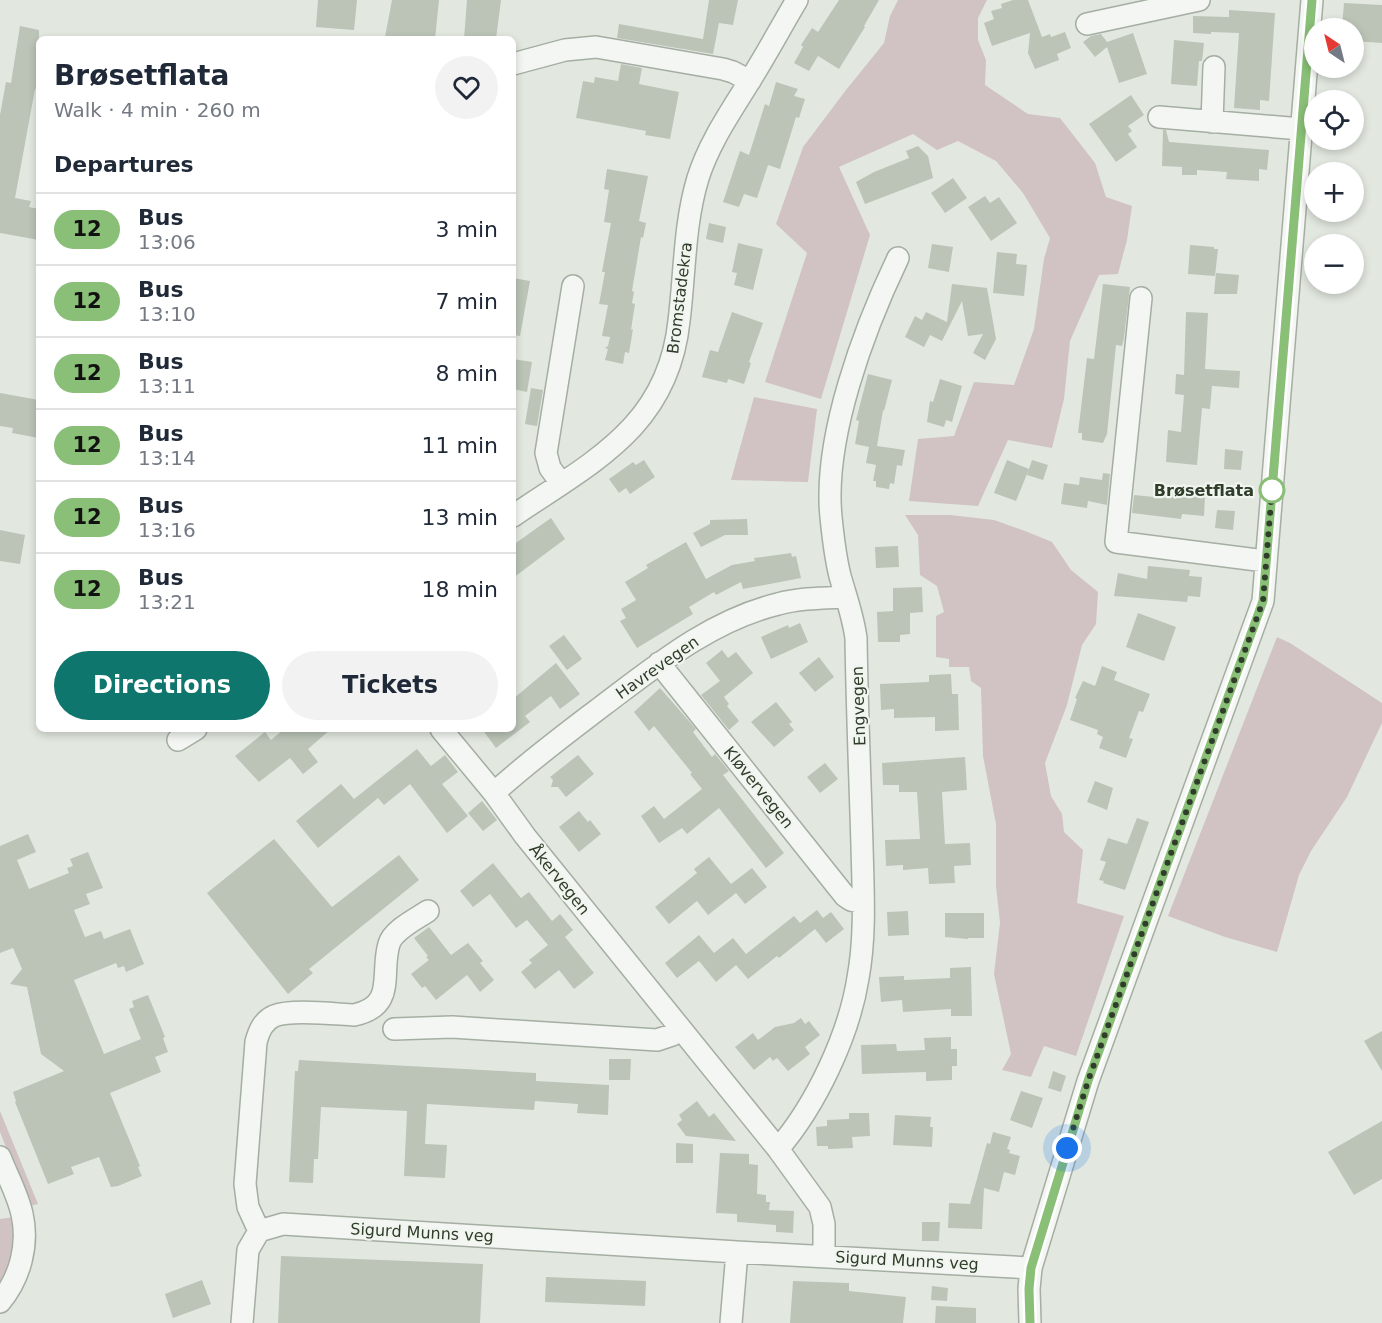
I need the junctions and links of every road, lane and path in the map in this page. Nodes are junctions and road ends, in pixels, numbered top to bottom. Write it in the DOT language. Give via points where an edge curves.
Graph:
graph roads {
  1 [pos="798,0"];
  2 [pos="1199,0"];
  3 [pos="1312,0"];
  4 [pos="1087,24"];
  5 [pos="516,63"];
  6 [pos="1214,67"];
  7 [pos="750,81"];
  8 [pos="1159,117"];
  9 [pos="1212,122"];
  10 [pos="1301,129"];
  11 [pos="897,258"];
  12 [pos="573,286"];
  13 [pos="1141,298"];
  14 [pos="561,483"];
  15 [pos="516,514"];
  16 [pos="1265,561"];
  17 [pos="846,597"];
  18 [pos="659,663"];
  19 [pos="443,732"];
  20 [pos="494,793"];
  21 [pos="863,903"];
  22 [pos="428,911"];
  23 [pos="680,1028"];
  24 [pos="394,1029"];
  25 [pos="778,1149"];
  26 [pos="0,1157"];
  27 [pos="259,1231"];
  28 [pos="737,1252"];
  29 [pos="824,1256"];
  30 [pos="1031,1268"];
  31 [pos="0,1302"];
  32 [pos="242,1323"];
  33 [pos="731,1323"];
  34 [pos="1030,1323"];
  1 -- 7 [label="street, Bromstadekra"];
  2 -- 4 [label="street"];
  3 -- 10 [label="street"];
  5 -- 7 [label="street" via="565,50 596,47 723,69"];
  6 -- 9 [label="street"];
  7 -- 14 [label="street, Bromstadekra" via="720,128 691,201 678,333 664,382 640,421 624,437"];
  8 -- 9 [label="street"];
  9 -- 10 [label="street"];
  10 -- 16 [label="street"];
  11 -- 17 [label="street, Engvegen" via="854,367 833,459 830,484 834,548"];
  12 -- 14 [label="street" via="546,453 550,468"];
  13 -- 16 [label="street" via="1116,542"];
  14 -- 15 [label="street, Bromstadekra"];
  16 -- 30 [label="street" via="1263,601 1088,1081"];
  17 -- 18 [label="street, Havrevegen" via="803,599 746,614"];
  17 -- 21 [label="street, Engvegen" via="856,638"];
  18 -- 20 [label="street, Havrevegen" via="546,748"];
  18 -- 21 [label="street, Kløvervegen" via="845,896"];
  19 -- 20 [label="street, Åkervegen"];
  20 -- 23 [label="street, Åkervegen"];
  21 -- 25 [label="street, Engvegen" via="862,953 844,1029 804,1117"];
  22 -- 27 [label="street" via="389,942 384,993 376,1006 354,1015 282,1014 268,1020 259,1032 245,1184 248,1207"];
  23 -- 24 [label="street" via="657,1040 452,1027"];
  23 -- 25 [label="street, Åkervegen"];
  25 -- 29 [label="street, Åkervegen" via="820,1207"];
  26 -- 31 [label="street" via="22,1212 24,1238 15,1280"];
  27 -- 28 [label="street, Sigurd Munns veg" via="283,1224"];
  27 -- 32 [label="street" via="248,1250"];
  28 -- 29 [label="street, Sigurd Munns veg"];
  28 -- 33 [label="street"];
  29 -- 30 [label="street, Sigurd Munns veg"];
  30 -- 34 [label="street"];
}
